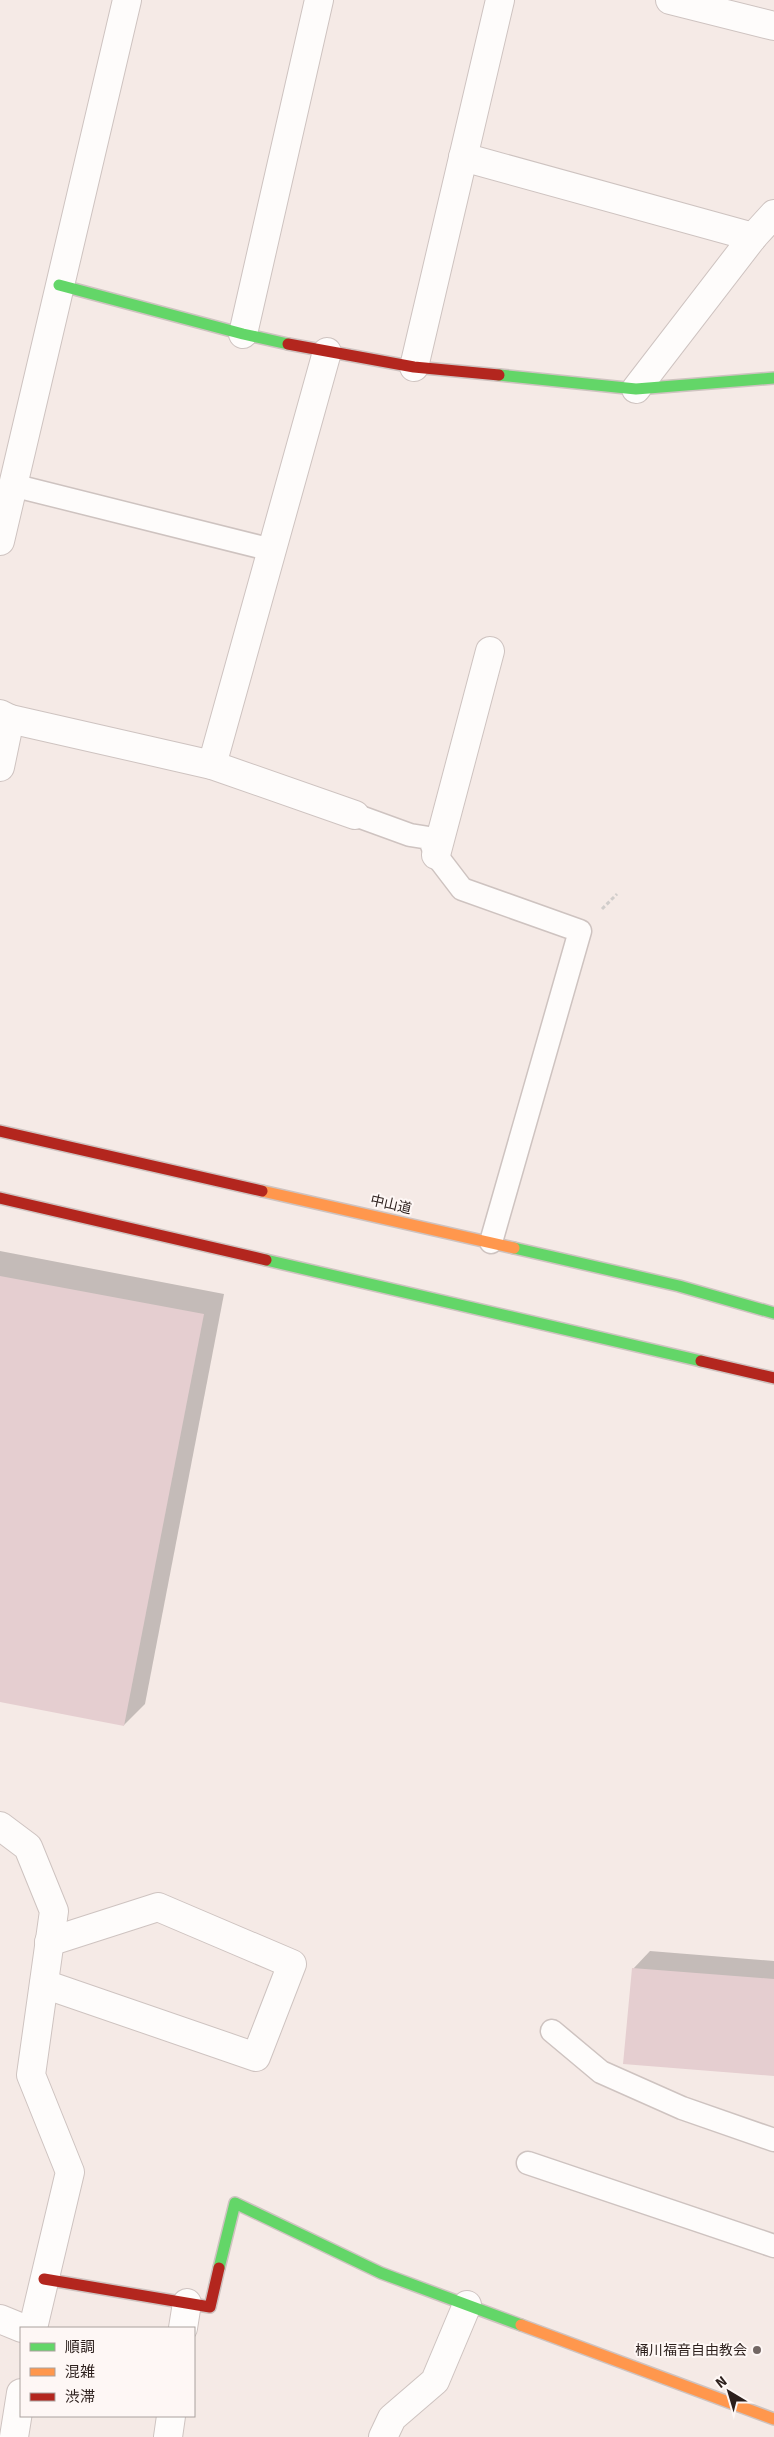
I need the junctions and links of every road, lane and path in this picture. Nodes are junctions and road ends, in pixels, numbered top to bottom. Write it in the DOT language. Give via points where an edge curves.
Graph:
graph roads {
  1 [pos="127,0"];
  2 [pos="319,0"];
  3 [pos="500,0"];
  4 [pos="670,0"];
  5 [pos="774,26"];
  6 [pos="463,157"];
  7 [pos="774,214"];
  8 [pos="753,237"];
  9 [pos="59,285"];
  10 [pos="243,334"];
  11 [pos="327,352"];
  12 [pos="414,367"];
  13 [pos="774,378"];
  14 [pos="636,389"];
  15 [pos="12,485"];
  16 [pos="0,541"];
  17 [pos="272,550"];
  18 [pos="490,651"];
  19 [pos="5,717"];
  20 [pos="212,765"];
  21 [pos="0,767"];
  22 [pos="355,815"];
  23 [pos="436,855"];
  24 [pos="0,1131"];
  25 [pos="0,1198"];
  26 [pos="491,1242"];
  27 [pos="774,1313"];
  28 [pos="774,1378"];
  29 [pos="0,1826"];
  30 [pos="49,1942"];
  31 [pos="44,1984"];
  32 [pos="552,2031"];
  33 [pos="774,2140"];
  34 [pos="528,2163"];
  35 [pos="774,2246"];
  36 [pos="44,2279"];
  37 [pos="467,2305"];
  38 [pos="185,2316"];
  39 [pos="0,2319"];
  40 [pos="20,2327"];
  41 [pos="33,2327"];
  42 [pos="20,2400"];
  43 [pos="171,2417"];
  44 [pos="774,2419"];
  45 [pos="14,2437"];
  46 [pos="168,2437"];
  47 [pos="382,2437"];
  1 -- 9 [label="street"];
  2 -- 10 [label="street"];
  3 -- 6 [label="street"];
  4 -- 5 [label="street"];
  6 -- 8 [label="street"];
  6 -- 12 [label="street"];
  7 -- 8 [label="street"];
  8 -- 14 [label="street"];
  9 -- 10 [label="main road"];
  9 -- 15 [label="street"];
  10 -- 11 [label="main road"];
  11 -- 12 [label="main road"];
  11 -- 17 [label="street"];
  12 -- 14 [label="main road"];
  13 -- 14 [label="main road"];
  15 -- 16 [label="street"];
  15 -- 17 [label="lane"];
  17 -- 20 [label="street"];
  18 -- 23 [label="street"];
  19 -- 20 [label="street"];
  19 -- 21 [label="street"];
  20 -- 22 [label="street"];
  22 -- 23 [label="lane" via="410,835 429,838"];
  23 -- 26 [label="lane" via="462,889 580,931"];
  24 -- 26 [label="main road, 中山道"];
  25 -- 28 [label="main road"];
  26 -- 27 [label="main road, 中山道" via="679,1286"];
  29 -- 30 [label="street" via="28,1847 54,1911"];
  30 -- 31 [label="street"];
  30 -- 31 [label="street" via="158,1907 292,1964 256,2057"];
  31 -- 36 [label="street" via="31,2075 70,2172"];
  32 -- 33 [label="lane" via="600,2072 682,2108"];
  34 -- 35 [label="lane"];
  36 -- 38 [label="main road"];
  36 -- 41 [label="street"];
  37 -- 38 [label="main road" via="381,2273 235,2203 210,2307"];
  37 -- 44 [label="main road"];
  37 -- 47 [label="street" via="435,2381 392,2418"];
  39 -- 40 [label="street"];
  42 -- 45 [label="street"];
  43 -- 46 [label="street"];
}
